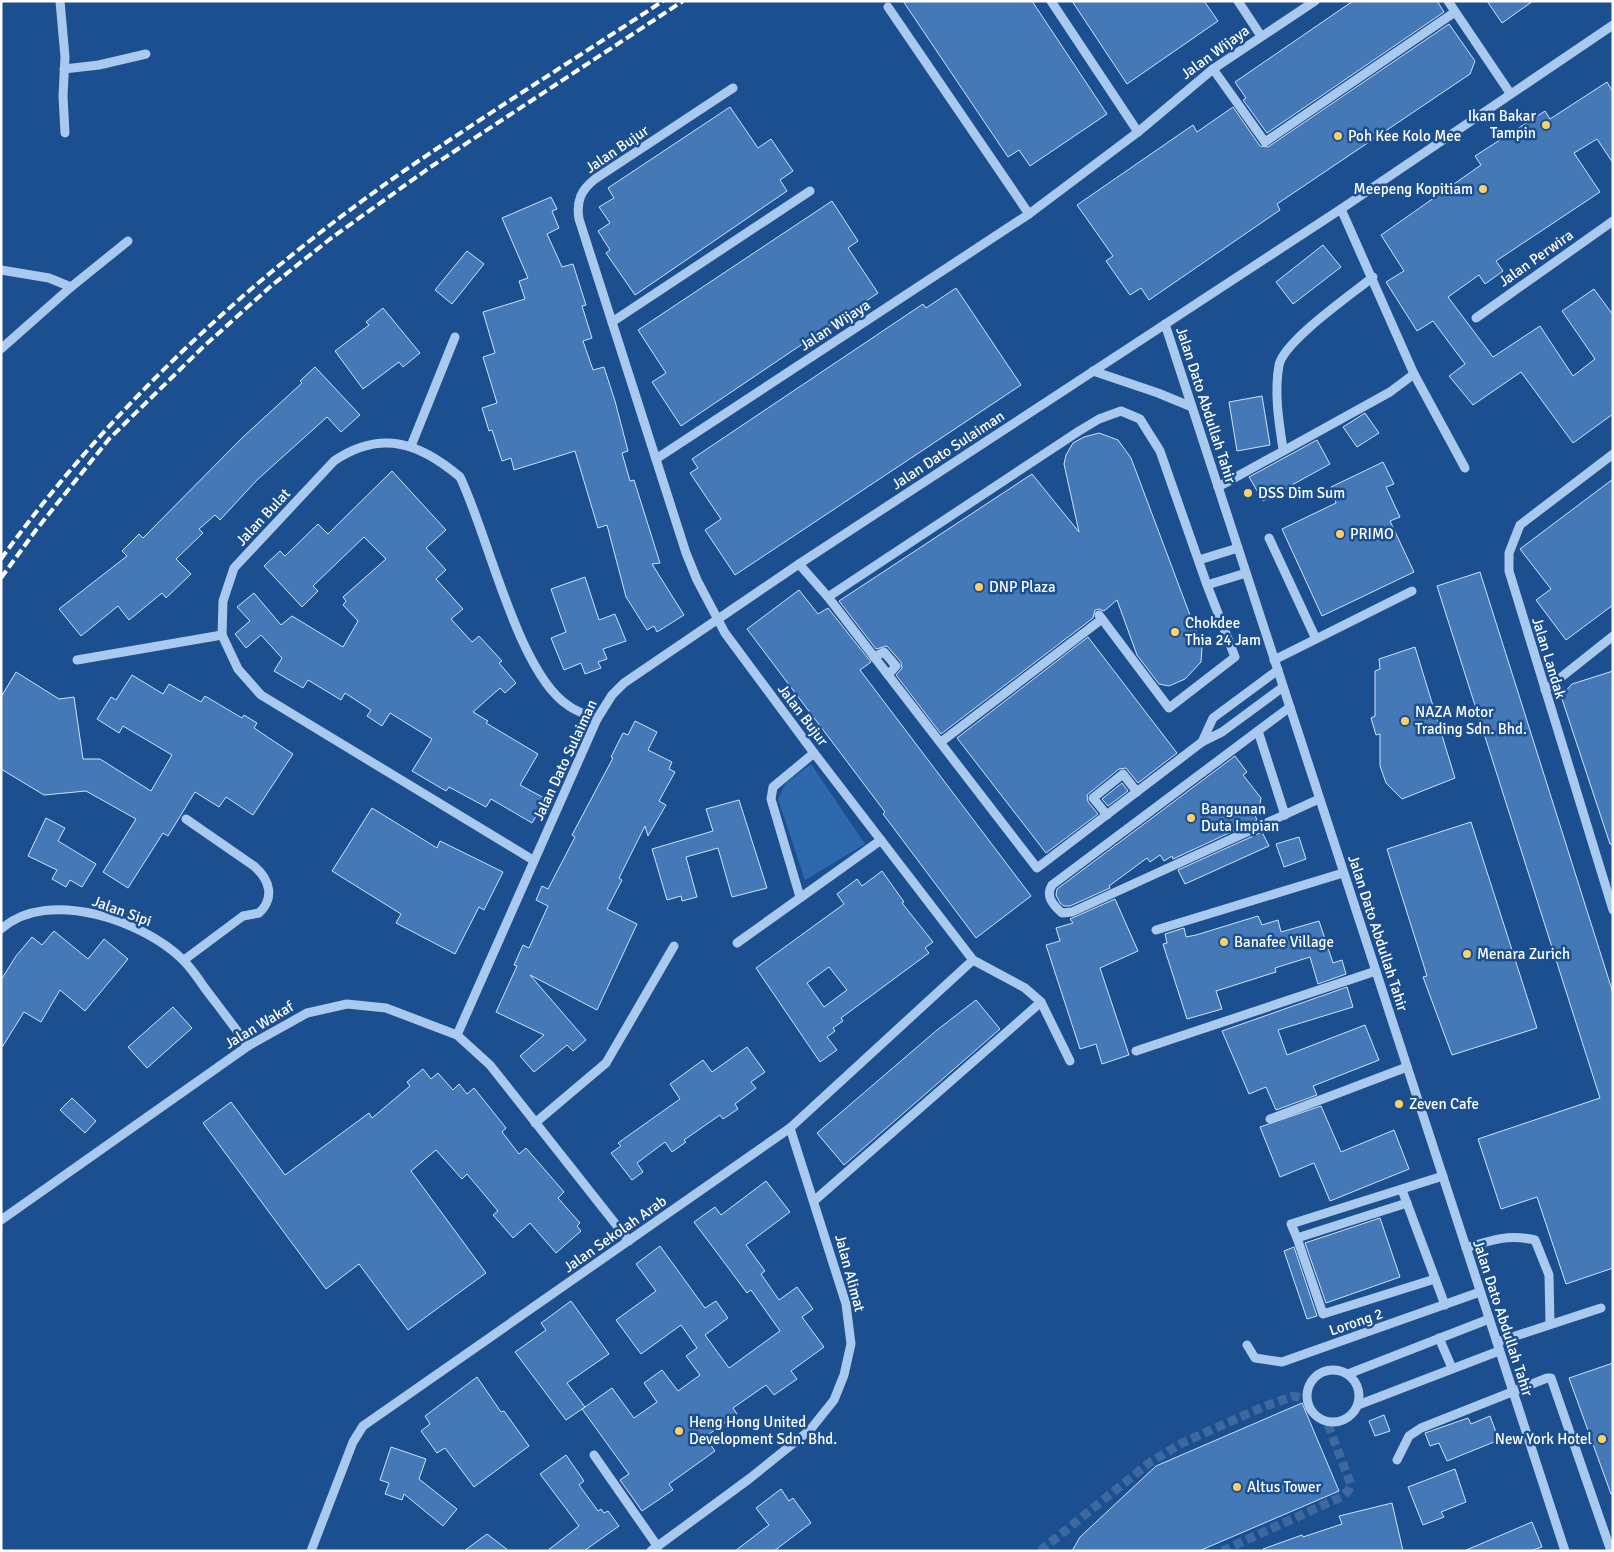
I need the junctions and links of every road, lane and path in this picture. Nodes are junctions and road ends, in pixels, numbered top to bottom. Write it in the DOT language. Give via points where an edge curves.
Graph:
graph roads {
  1 [pos="60,1"];
  2 [pos="1051,1"];
  3 [pos="1238,1"];
  4 [pos="1314,1"];
  5 [pos="1448,1"];
  6 [pos="888,7"];
  7 [pos="1455,12"];
  8 [pos="1612,26"];
  9 [pos="1261,36"];
  10 [pos="146,54"];
  11 [pos="64,69"];
  12 [pos="1213,69"];
  13 [pos="733,88"];
  14 [pos="1510,93"];
  15 [pos="1138,132"];
  16 [pos="65,134"];
  17 [pos="810,190"];
  18 [pos="1341,209"];
  19 [pos="1029,214"];
  20 [pos="1613,221"];
  21 [pos="128,241"];
  22 [pos="1,270"];
  23 [pos="1373,277"];
  24 [pos="71,287"];
  25 [pos="1476,318"];
  26 [pos="612,322"];
  27 [pos="1165,324"];
  28 [pos="455,337"];
  29 [pos="1,349"];
  30 [pos="1093,371"];
  31 [pos="1414,374"];
  32 [pos="1192,407"];
  33 [pos="411,446"];
  34 [pos="1283,450"];
  35 [pos="1613,454"];
  36 [pos="656,459"];
  37 [pos="1464,468"];
  38 [pos="1218,487"];
  39 [pos="1269,538"];
  40 [pos="1238,548"];
  41 [pos="1198,560"];
  42 [pos="799,564"];
  43 [pos="1246,573"];
  44 [pos="1207,585"];
  45 [pos="1412,591"];
  46 [pos="828,597"];
  47 [pos="717,618"];
  48 [pos="222,635"];
  49 [pos="1613,636"];
  50 [pos="1316,639"];
  51 [pos="78,660"];
  52 [pos="1274,660"];
  53 [pos="1278,670"];
  54 [pos="1283,687"];
  55 [pos="1544,690"];
  56 [pos="1290,707"];
  57 [pos="596,719"];
  58 [pos="1258,731"];
  59 [pos="941,742"];
  60 [pos="1202,742"];
  61 [pos="814,753"];
  62 [pos="1137,792"];
  63 [pos="1319,799"];
  64 [pos="1107,815"];
  65 [pos="1285,815"];
  66 [pos="186,819"];
  67 [pos="881,840"];
  68 [pos="533,860"];
  69 [pos="1344,873"];
  70 [pos="800,897"];
  71 [pos="1613,910"];
  72 [pos="1,929"];
  73 [pos="1156,930"];
  74 [pos="737,943"];
  75 [pos="674,946"];
  76 [pos="184,960"];
  77 [pos="972,960"];
  78 [pos="1376,971"];
  79 [pos="1041,1002"];
  80 [pos="457,1035"];
  81 [pos="248,1046"];
  82 [pos="1136,1051"];
  83 [pos="1070,1061"];
  84 [pos="1407,1066"];
  85 [pos="1270,1120"];
  86 [pos="535,1123"];
  87 [pos="790,1128"];
  88 [pos="1443,1176"];
  89 [pos="1402,1190"];
  90 [pos="815,1200"];
  91 [pos="1407,1203"];
  92 [pos="1,1220"];
  93 [pos="1297,1238"];
  94 [pos="629,1241"];
  95 [pos="1466,1248"];
  96 [pos="1434,1279"];
  97 [pos="1480,1292"];
  98 [pos="1445,1305"];
  99 [pos="1601,1308"];
  100 [pos="1489,1319"];
  101 [pos="1550,1324"];
  102 [pos="1439,1338"];
  103 [pos="1247,1344"];
  104 [pos="1498,1346"];
  105 [pos="1452,1368"];
  106 [pos="1348,1374"];
  107 [pos="1513,1392"];
  108 [pos="1358,1406"];
  109 [pos="594,1456"];
  110 [pos="1397,1460"];
  111 [pos="654,1549"];
  112 [pos="311,1551"];
  113 [pos="1564,1551"];
  114 [pos="1611,1551"];
  1 -- 11 [label="street"];
  2 -- 15 [label="street"];
  3 -- 9 [label="street"];
  4 -- 9 [label="street, Jalan Wijaya"];
  5 -- 7 [label="street"];
  6 -- 19 [label="street"];
  7 -- 12 [label="street" via="1265,142"];
  7 -- 14 [label="street"];
  8 -- 14 [label="street, Jalan Dato Sulaiman"];
  9 -- 12 [label="street, Jalan Wijaya"];
  10 -- 11 [label="street"];
  11 -- 16 [label="street"];
  12 -- 15 [label="street, Jalan Wijaya"];
  13 -- 26 [label="street, Jalan Bujur" via="589,184 577,201 579,219"];
  14 -- 18 [label="street, Jalan Dato Sulaiman"];
  15 -- 19 [label="street, Jalan Wijaya"];
  17 -- 26 [label="street"];
  18 -- 23 [label="street"];
  18 -- 27 [label="street, Jalan Dato Sulaiman"];
  19 -- 36 [label="street, Jalan Wijaya"];
  20 -- 25 [label="street, Jalan Perwira"];
  21 -- 24 [label="street"];
  22 -- 24 [label="street" via="49,278"];
  23 -- 31 [label="street"];
  23 -- 34 [label="street" via="1282,355 1278,393"];
  24 -- 29 [label="street"];
  26 -- 36 [label="street, Jalan Bujur"];
  27 -- 30 [label="street, Jalan Dato Sulaiman"];
  27 -- 32 [label="street, Jalan Dato Abdullah Tahir"];
  28 -- 33 [label="street"];
  30 -- 32 [label="street"];
  30 -- 42 [label="street, Jalan Dato Sulaiman"];
  31 -- 34 [label="street" via="1390,392"];
  31 -- 37 [label="street"];
  32 -- 38 [label="street, Jalan Dato Abdullah Tahir"];
  33 -- 48 [label="street, Jalan Bulat" via="388,442 366,445 348,451 334,461 234,568 223,601"];
  33 -- 57 [label="street, Jalan Bulat" via="440,459 460,477 525,649 548,686 568,706"];
  34 -- 38 [label="street"];
  35 -- 55 [label="street, Jalan Landak" via="1520,525 1509,553 1509,571"];
  36 -- 47 [label="street, Jalan Bujur" via="686,553"];
  38 -- 40 [label="street, Jalan Dato Abdullah Tahir"];
  39 -- 50 [label="street"];
  40 -- 41 [label="street"];
  40 -- 43 [label="street, Jalan Dato Abdullah Tahir"];
  41 -- 44 [label="street"];
  41 -- 46 [label="street" via="1160,451 1140,419 1121,411 1079,431"];
  42 -- 46 [label="street"];
  42 -- 47 [label="street, Jalan Dato Sulaiman"];
  43 -- 44 [label="street"];
  43 -- 52 [label="street, Jalan Dato Abdullah Tahir"];
  44 -- 59 [label="street" via="1236,657 1168,708 1100,617"];
  45 -- 50 [label="street"];
  46 -- 59 [label="street"];
  47 -- 57 [label="street, Jalan Dato Sulaiman" via="624,683"];
  47 -- 61 [label="street, Jalan Bujur"];
  48 -- 51 [label="street"];
  48 -- 68 [label="street, Jalan Bulat" via="238,669 261,695"];
  49 -- 55 [label="street"];
  50 -- 52 [label="street"];
  52 -- 53 [label="street, Jalan Dato Abdullah Tahir"];
  53 -- 54 [label="street, Jalan Dato Abdullah Tahir"];
  53 -- 60 [label="street" via="1213,718"];
  54 -- 56 [label="street, Jalan Dato Abdullah Tahir"];
  54 -- 60 [label="street" via="1222,732"];
  55 -- 71 [label="street, Jalan Landak"];
  56 -- 58 [label="street"];
  56 -- 63 [label="street, Jalan Dato Abdullah Tahir"];
  57 -- 68 [label="street, Jalan Dato Sulaiman"];
  58 -- 65 [label="street"];
  58 -- 65 [label="street" via="1052,885 1049,897 1062,913 1072,912"];
  59 -- 64 [label="street" via="1038,868"];
  60 -- 62 [label="street"];
  61 -- 67 [label="street, Jalan Bujur"];
  61 -- 70 [label="street" via="773,787 771,799"];
  62 -- 64 [label="street"];
  62 -- 64 [label="street" via="1123,774 1093,798"];
  63 -- 65 [label="street"];
  63 -- 69 [label="street, Jalan Dato Abdullah Tahir"];
  66 -- 76 [label="street" via="264,874 269,886 269,900 259,913 243,916"];
  67 -- 70 [label="street"];
  67 -- 77 [label="street, Jalan Bujur"];
  68 -- 80 [label="street, Jalan Dato Sulaiman"];
  69 -- 73 [label="street"];
  69 -- 78 [label="street, Jalan Dato Abdullah Tahir"];
  70 -- 74 [label="street"];
  72 -- 76 [label="street, Jalan Sipi" via="34,911 70,908 150,935"];
  75 -- 86 [label="street" via="606,1063"];
  76 -- 81 [label="street, Jalan Sipi"];
  77 -- 79 [label="street, Jalan Bujur" via="1025,988"];
  77 -- 87 [label="street, Jalan Sekolah Arab"];
  78 -- 82 [label="street"];
  78 -- 84 [label="street, Jalan Dato Abdullah Tahir"];
  79 -- 83 [label="street, Jalan Bujur"];
  79 -- 90 [label="street"];
  80 -- 81 [label="street, Jalan Wakaf" via="386,1008 347,1004 307,1013"];
  80 -- 86 [label="street, Jalan Wakaf" via="490,1065"];
  81 -- 92 [label="street, Jalan Wakaf"];
  84 -- 85 [label="street"];
  84 -- 88 [label="street, Jalan Dato Abdullah Tahir"];
  86 -- 94 [label="street, Jalan Wakaf"];
  87 -- 90 [label="street, Jalan Alimat"];
  87 -- 94 [label="street, Jalan Sekolah Arab"];
  88 -- 89 [label="street"];
  88 -- 95 [label="street, Jalan Dato Abdullah Tahir"];
  89 -- 91 [label="street"];
  89 -- 93 [label="street" via="1291,1224"];
  90 -- 111 [label="street, Jalan Alimat" via="846,1304 851,1344 834,1400 802,1436"];
  91 -- 93 [label="street"];
  91 -- 96 [label="street"];
  93 -- 96 [label="street" via="1324,1314"];
  94 -- 112 [label="street, Jalan Sekolah Arab" via="363,1426 353,1442"];
  95 -- 97 [label="street, Jalan Dato Abdullah Tahir"];
  95 -- 101 [label="street" via="1507,1237 1535,1240 1549,1274"];
  96 -- 98 [label="street"];
  97 -- 98 [label="street, Lorong 2"];
  97 -- 100 [label="street, Jalan Dato Abdullah Tahir"];
  98 -- 103 [label="street, Lorong 2" via="1282,1362 1254,1358"];
  99 -- 101 [label="street"];
  100 -- 102 [label="street"];
  100 -- 104 [label="street, Jalan Dato Abdullah Tahir"];
  101 -- 104 [label="street"];
  102 -- 105 [label="street"];
  102 -- 106 [label="street"];
  104 -- 105 [label="street"];
  104 -- 107 [label="street, Jalan Dato Abdullah Tahir"];
  105 -- 108 [label="street"];
  106 -- 108 [label="street" via="1358,1388"];
  106 -- 108 [label="street" via="1323,1372 1310,1383 1307,1400 1315,1416 1331,1422 1344,1420"];
  107 -- 110 [label="street" via="1421,1428 1409,1436"];
  107 -- 113 [label="street, Jalan Dato Abdullah Tahir"];
  107 -- 114 [label="street" via="1547,1378 1553,1381"];
  109 -- 111 [label="street"];
}
